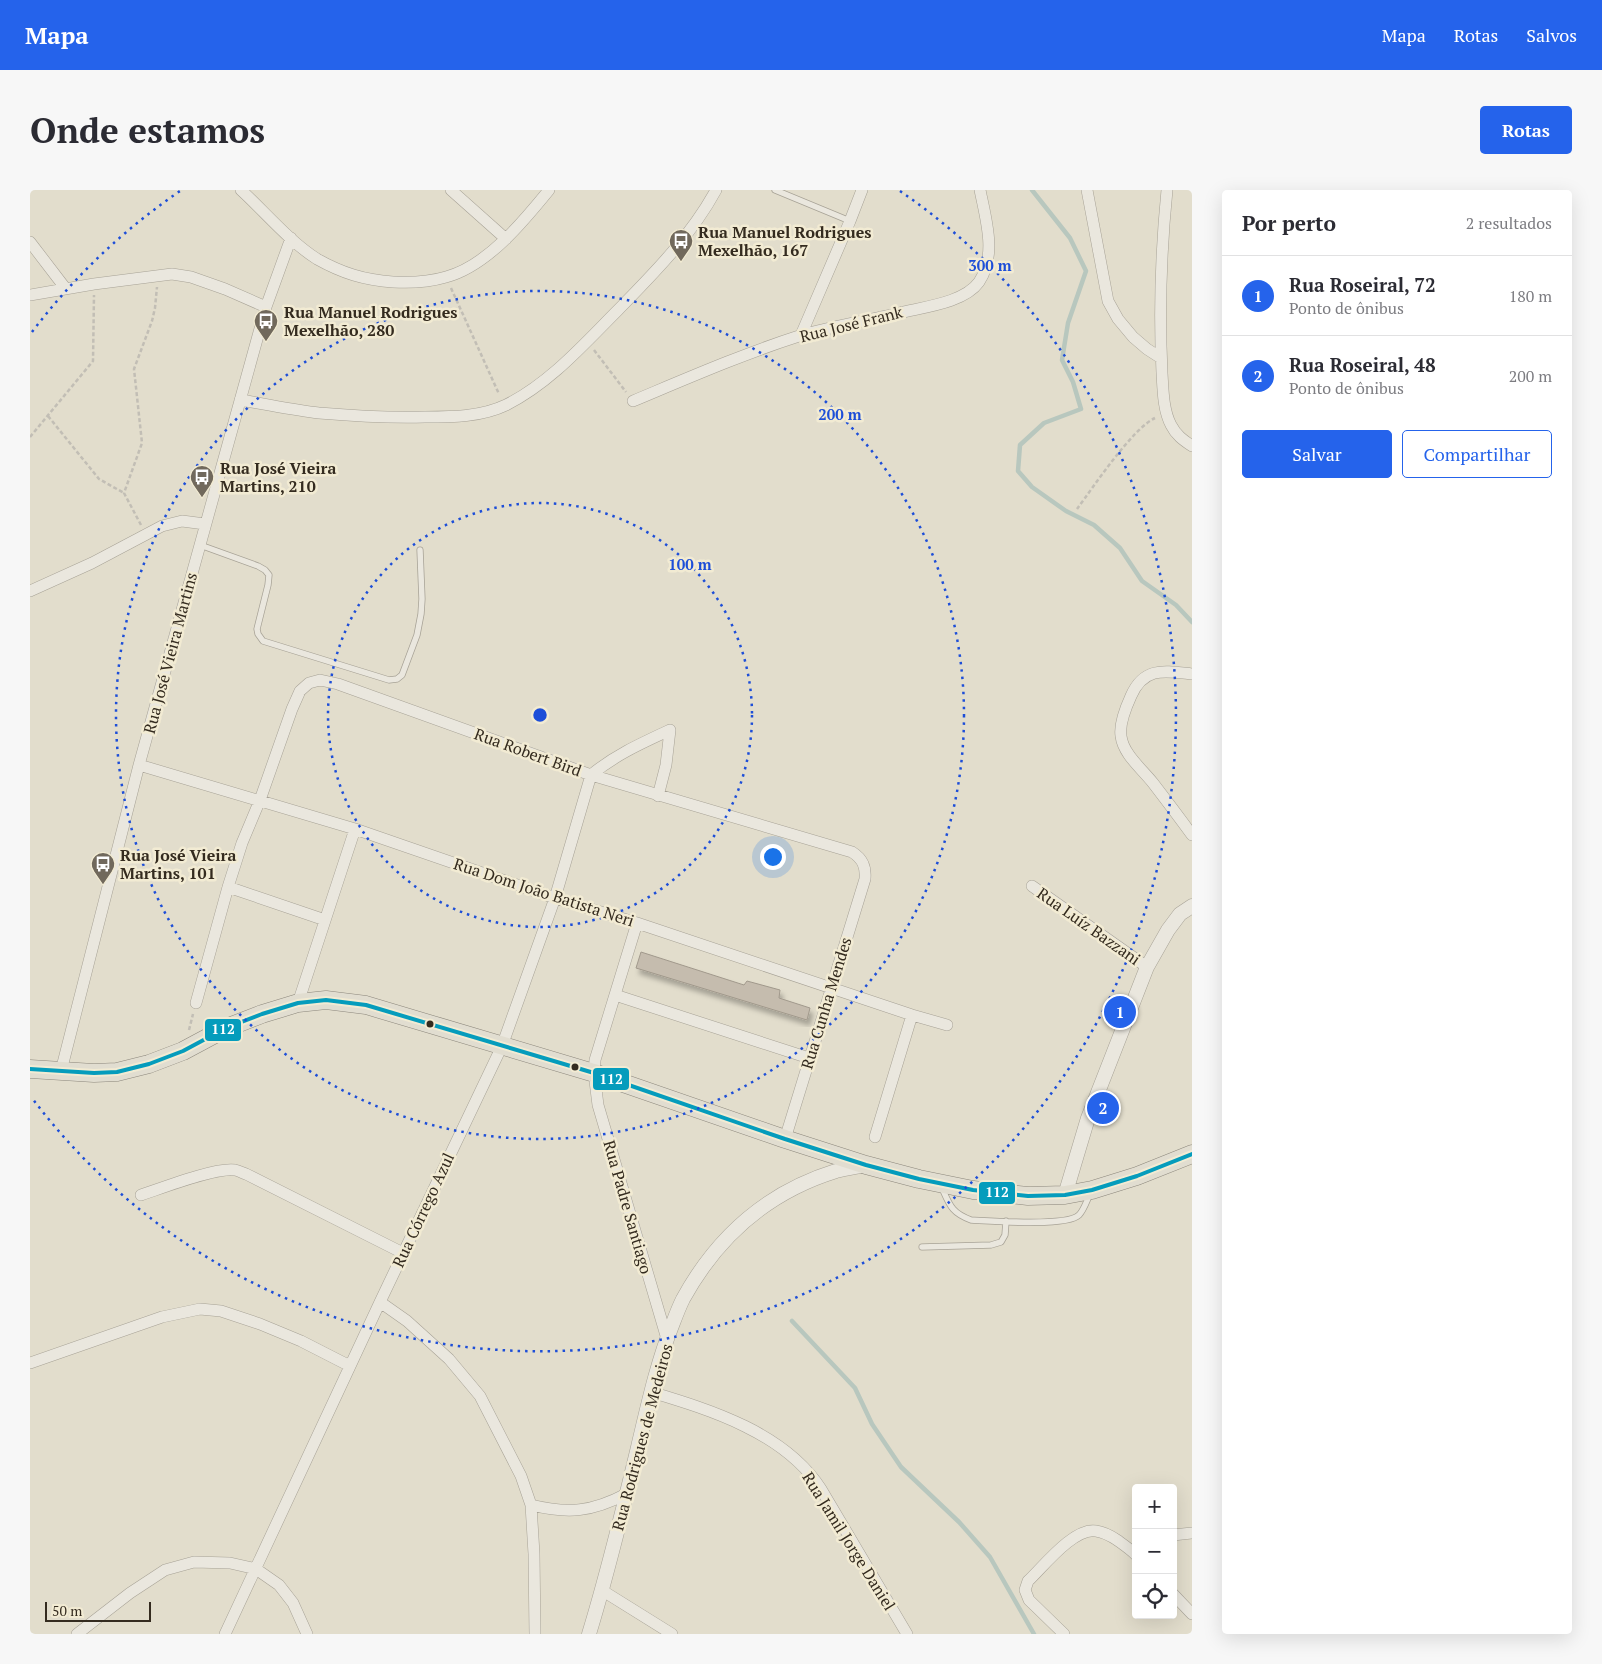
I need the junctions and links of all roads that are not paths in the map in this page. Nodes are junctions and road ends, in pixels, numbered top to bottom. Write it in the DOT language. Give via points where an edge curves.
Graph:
graph roads {
  1 [pos="241,190"];
  2 [pos="451,190"];
  3 [pos="549,190"];
  4 [pos="775,190"];
  5 [pos="862,190"];
  6 [pos="980,190"];
  7 [pos="1087,190"];
  8 [pos="1167,190"];
  9 [pos="712,193"];
  10 [pos="850,221"];
  11 [pos="290,238"];
  12 [pos="506,239"];
  13 [pos="30,242"];
  14 [pos="66,289"];
  15 [pos="30,295"];
  16 [pos="266,308"];
  17 [pos="801,336"];
  18 [pos="1161,358"];
  19 [pos="240,400"];
  20 [pos="634,401"];
  21 [pos="1192,446"];
  22 [pos="205,524"];
  23 [pos="200,545"];
  24 [pos="420,550"];
  25 [pos="30,591"];
  26 [pos="1192,674"];
  27 [pos="139,765"];
  28 [pos="591,775"];
  29 [pos="658,796"];
  30 [pos="260,800"];
  31 [pos="355,828"];
  32 [pos="1192,835"];
  33 [pos="864,867"];
  34 [pos="1032,886"];
  35 [pos="228,887"];
  36 [pos="555,898"];
  37 [pos="1192,906"];
  38 [pos="324,920"];
  39 [pos="637,923"];
  40 [pos="1147,967"];
  41 [pos="832,988"];
  42 [pos="615,995"];
  43 [pos="196,1002"];
  44 [pos="298,1003"];
  45 [pos="912,1015"];
  46 [pos="947,1025"];
  47 [pos="502,1046"];
  48 [pos="809,1058"];
  49 [pos="30,1069"];
  50 [pos="61,1071"];
  51 [pos="594,1073"];
  52 [pos="875,1137"];
  53 [pos="785,1139"];
  54 [pos="831,1154"];
  55 [pos="1192,1154"];
  56 [pos="866,1165"];
  57 [pos="813,1180"];
  58 [pos="940,1184"];
  59 [pos="1092,1190"];
  60 [pos="1065,1194"];
  61 [pos="141,1195"];
  62 [pos="1006,1221"];
  63 [pos="922,1246"];
  64 [pos="403,1253"];
  65 [pos="380,1302"];
  66 [pos="667,1339"];
  67 [pos="30,1363"];
  68 [pos="350,1366"];
  69 [pos="651,1392"];
  70 [pos="626,1494"];
  71 [pos="531,1505"];
  72 [pos="1192,1533"];
  73 [pos="1177,1535"];
  74 [pos="1132,1548"];
  75 [pos="256,1568"];
  76 [pos="603,1591"];
  77 [pos="1177,1598"];
  78 [pos="1192,1614"];
  79 [pos="76,1634"];
  80 [pos="225,1634"];
  81 [pos="307,1634"];
  82 [pos="535,1634"];
  83 [pos="589,1634"];
  84 [pos="672,1634"];
  85 [pos="907,1634"];
  86 [pos="1064,1634"];
  1 -- 11 [label="street"];
  2 -- 12 [label="street"];
  3 -- 12 [label="street"];
  4 -- 10 [label="lane"];
  5 -- 10 [label="street"];
  6 -- 17 [label="street, Rua José Frank" via="989,253 986,270 970,292 934,304"];
  7 -- 18 [label="street" via="1108,301 1133,337"];
  8 -- 18 [label="street" via="1162,240"];
  9 -- 19 [label="street" via="702,214 668,258 587,341 551,375 504,406 480,414 398,418 318,412"];
  10 -- 17 [label="street"];
  11 -- 12 [label="street" via="316,258 343,272 371,281 412,283 446,277 469,267"];
  11 -- 16 [label="street, Rua José Vieira Martins"];
  13 -- 14 [label="street"];
  14 -- 15 [label="street"];
  14 -- 16 [label="street" via="172,274 225,289"];
  16 -- 19 [label="street, Rua José Vieira Martins"];
  17 -- 20 [label="street, Rua José Frank" via="714,367"];
  18 -- 21 [label="street" via="1170,424 1177,435"];
  19 -- 22 [label="street, Rua José Vieira Martins"];
  22 -- 23 [label="street, Rua José Vieira Martins"];
  22 -- 25 [label="street" via="177,522 162,526"];
  23 -- 24 [label="lane" via="258,566 269,576 257,629 263,641 389,680 402,675 417,635 422,600"];
  23 -- 27 [label="street, Rua José Vieira Martins"];
  26 -- 32 [label="street" via="1154,672 1142,678 1127,704 1121,737 1131,758"];
  27 -- 30 [label="street, Rua Dom João Batista Neri"];
  27 -- 50 [label="street, Rua José Vieira Martins"];
  28 -- 29 [label="street, Rua Robert Bird"];
  28 -- 29 [label="street" via="606,762 670,730"];
  28 -- 30 [label="street, Rua Robert Bird" via="320,680 300,690"];
  28 -- 36 [label="street, Rua Córrego Azul"];
  29 -- 33 [label="street, Rua Robert Bird" via="852,852"];
  30 -- 31 [label="street, Rua Dom João Batista Neri"];
  30 -- 35 [label="street, Rua Robert Bird"];
  31 -- 36 [label="street, Rua Dom João Batista Neri"];
  31 -- 38 [label="street"];
  33 -- 41 [label="street, Rua Cunha Mendes" via="865,879"];
  34 -- 40 [label="street, Rua Luíz Bazzani"];
  35 -- 38 [label="street"];
  35 -- 43 [label="street, Rua Robert Bird"];
  36 -- 39 [label="street, Rua Dom João Batista Neri"];
  36 -- 47 [label="street, Rua Córrego Azul"];
  37 -- 40 [label="street" via="1180,914 1168,930"];
  38 -- 44 [label="street"];
  39 -- 41 [label="street, Rua Dom João Batista Neri"];
  39 -- 42 [label="street, Rua Padre Santiago"];
  40 -- 60 [label="street" via="1088,1118"];
  41 -- 45 [label="street, Rua Dom João Batista Neri"];
  41 -- 48 [label="street, Rua Cunha Mendes"];
  42 -- 48 [label="street"];
  42 -- 51 [label="street, Rua Padre Santiago"];
  44 -- 47 [label="main road" via="326,1000 366,1005"];
  44 -- 50 [label="main road" via="226,1028 183,1052 149,1064 117,1072"];
  45 -- 46 [label="street, Rua Dom João Batista Neri"];
  45 -- 52 [label="street"];
  47 -- 51 [label="main road"];
  47 -- 64 [label="street, Rua Córrego Azul"];
  48 -- 53 [label="street, Rua Cunha Mendes"];
  49 -- 50 [label="main road"];
  51 -- 53 [label="main road"];
  51 -- 66 [label="street, Rua Padre Santiago" via="600,1112"];
  53 -- 54 [label="main road"];
  54 -- 56 [label="main road"];
  54 -- 57 [label="street, Rua Rodrigues de Medeiros" via="828,1166"];
  55 -- 59 [label="main road"];
  56 -- 57 [label="street, Rua Rodrigues de Medeiros"];
  56 -- 58 [label="main road"];
  57 -- 66 [label="street, Rua Rodrigues de Medeiros" via="773,1200 746,1219 721,1243 682,1300"];
  58 -- 60 [label="main road" via="1009,1195"];
  58 -- 62 [label="lane" via="959,1216 971,1220"];
  59 -- 60 [label="main road"];
  59 -- 62 [label="lane" via="1079,1215 1070,1220"];
  61 -- 64 [label="street" via="204,1175 235,1170"];
  62 -- 63 [label="lane" via="1001,1242"];
  64 -- 65 [label="street, Rua Córrego Azul"];
  65 -- 68 [label="street, Rua Córrego Azul"];
  65 -- 71 [label="street" via="407,1321 449,1359 480,1396 521,1476"];
  66 -- 69 [label="street, Rua Rodrigues de Medeiros"];
  67 -- 68 [label="street" via="162,1317 200,1309 222,1311 260,1324"];
  68 -- 75 [label="street, Rua Córrego Azul"];
  69 -- 70 [label="street, Rua Rodrigues de Medeiros"];
  69 -- 85 [label="street, Rua Jamil Jorge Daniel" via="731,1418 761,1435 802,1466 821,1488"];
  70 -- 71 [label="street" via="609,1504 590,1509 550,1510"];
  70 -- 76 [label="street, Rua Rodrigues de Medeiros"];
  71 -- 82 [label="street"];
  72 -- 73 [label="street"];
  74 -- 86 [label="street" via="1095,1530 1083,1532 1071,1539 1028,1581 1025,1590 1029,1600"];
  75 -- 79 [label="street" via="194,1562 165,1570"];
  75 -- 80 [label="street, Rua Córrego Azul"];
  75 -- 81 [label="street" via="279,1585 293,1603"];
  76 -- 83 [label="street, Rua Rodrigues de Medeiros"];
  76 -- 84 [label="street"];
  77 -- 78 [label="street"];
}
